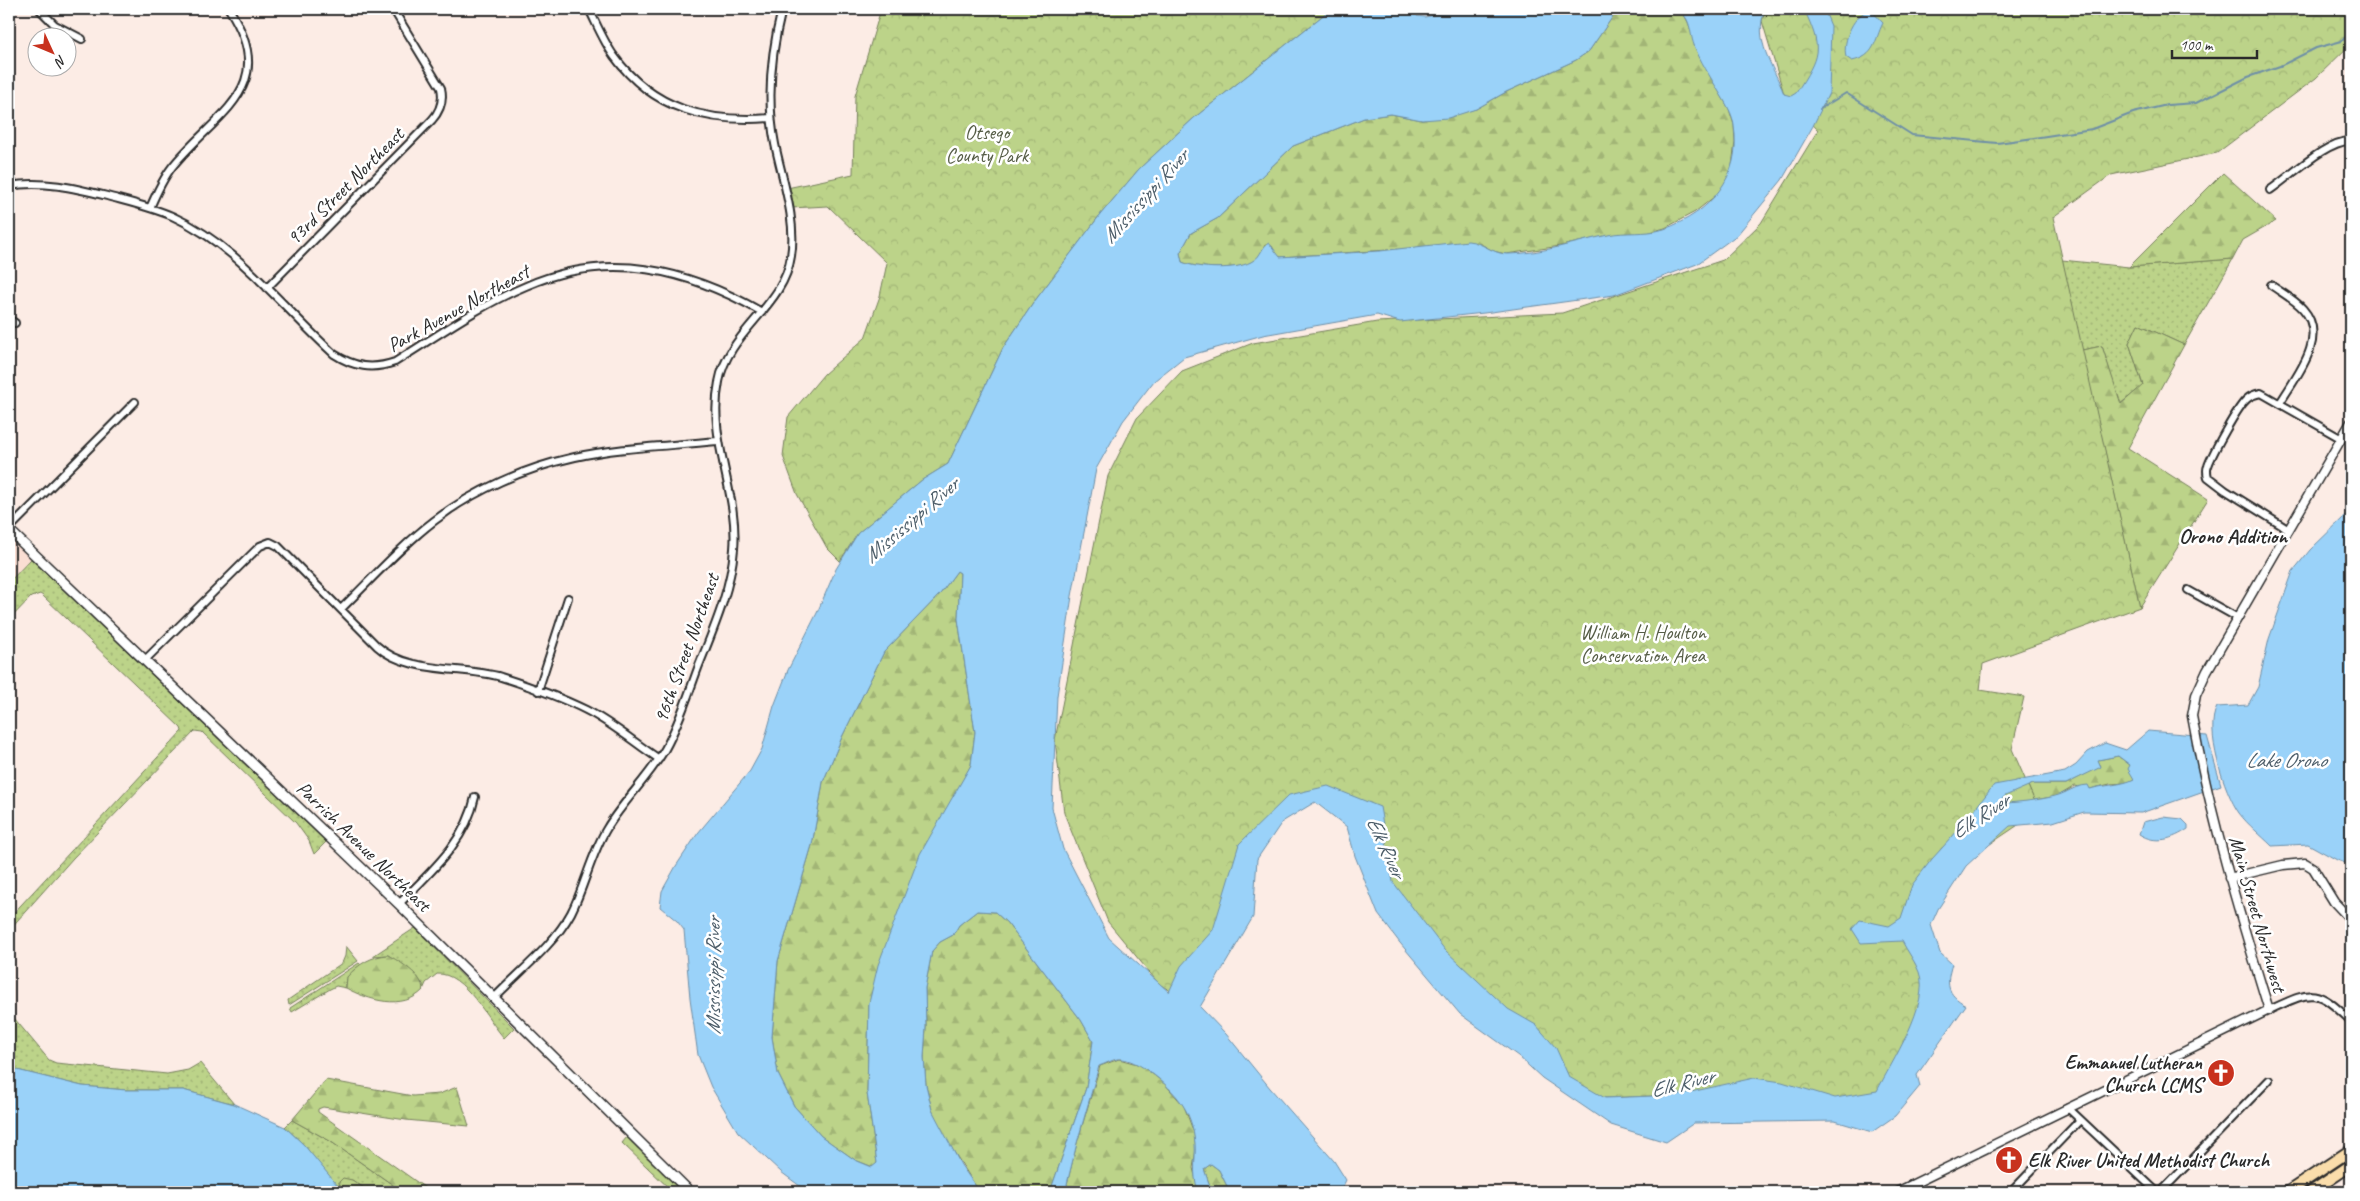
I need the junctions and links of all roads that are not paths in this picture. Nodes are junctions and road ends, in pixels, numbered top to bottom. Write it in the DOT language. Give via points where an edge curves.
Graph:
graph roads {
  1 [pos="39,9"];
  2 [pos="229,9"];
  3 [pos="393,9"];
  4 [pos="589,9"];
  5 [pos="782,9"];
  6 [pos="82,39"];
  7 [pos="771,118"];
  8 [pos="2351,141"];
  9 [pos="9,186"];
  10 [pos="2270,190"];
  11 [pos="150,208"];
  12 [pos="2271,285"];
  13 [pos="268,288"];
  14 [pos="762,312"];
  15 [pos="135,402"];
  16 [pos="2280,403"];
  17 [pos="2351,422"];
  18 [pos="2342,439"];
  19 [pos="718,440"];
  20 [pos="9,530"];
  21 [pos="2289,530"];
  22 [pos="2188,590"];
  23 [pos="568,598"];
  24 [pos="340,609"];
  25 [pos="2238,618"];
  26 [pos="145,660"];
  27 [pos="538,691"];
  28 [pos="659,759"];
  29 [pos="475,797"];
  30 [pos="2230,878"];
  31 [pos="399,904"];
  32 [pos="2351,920"];
  33 [pos="494,998"];
  34 [pos="2269,1010"];
  35 [pos="2351,1021"];
  36 [pos="2269,1080"];
  37 [pos="2068,1108"];
  38 [pos="2080,1120"];
  39 [pos="2351,1150"];
  40 [pos="2351,1165"];
  41 [pos="690,1192"];
  42 [pos="1896,1192"];
  43 [pos="2010,1192"];
  44 [pos="2159,1192"];
  45 [pos="2288,1192"];
  46 [pos="2310,1192"];
  1 -- 6 [label="street" via="55,25"];
  2 -- 11 [label="street" via="246,42 248,63 244,84 229,107 173,166 160,184"];
  3 -- 13 [label="street, 93rd Street Northeast" via="441,88 442,104 432,120"];
  4 -- 7 [label="street" via="614,57 655,96 709,118"];
  5 -- 7 [label="street, 96th Street Northeast" via="771,64"];
  7 -- 14 [label="street, 96th Street Northeast" via="792,242 785,279"];
  8 -- 10 [label="street" via="2341,141 2322,150"];
  9 -- 11 [label="street, Park Avenue Northeast" via="50,184"];
  11 -- 13 [label="street, Park Avenue Northeast" via="174,217 207,236"];
  12 -- 16 [label="street" via="2301,307 2311,322 2313,334 2309,353"];
  13 -- 14 [label="street, Park Avenue Northeast" via="334,354 354,364 374,367 394,362 525,286 580,271 639,269 676,274 713,287"];
  14 -- 19 [label="street, 96th Street Northeast" via="730,352 720,374"];
  15 -- 20 [label="street"];
  16 -- 18 [label="street"];
  16 -- 21 [label="street" via="2261,393 2242,404 2206,471 2209,479"];
  17 -- 18 [label="street, Main Street Northwest"];
  18 -- 21 [label="street, Main Street Northwest"];
  19 -- 24 [label="street" via="575,457 489,488 448,511 422,531"];
  19 -- 28 [label="street, 96th Street Northeast" via="735,524 730,575 679,719"];
  20 -- 26 [label="main road, Parrish Avenue Northeast"];
  21 -- 25 [label="street, Main Street Northwest"];
  22 -- 25 [label="street"];
  23 -- 27 [label="street"];
  24 -- 26 [label="street" via="278,546 270,542 260,546"];
  24 -- 27 [label="street" via="391,656 417,664 478,672"];
  25 -- 30 [label="street, Main Street Northwest" via="2196,695 2192,716"];
  26 -- 31 [label="main road, Parrish Avenue Northeast"];
  27 -- 28 [label="street" via="588,711"];
  28 -- 33 [label="street, 96th Street Northeast" via="603,835 578,899 564,925"];
  29 -- 31 [label="street" via="472,813 457,841"];
  30 -- 32 [label="street" via="2305,863 2313,868 2334,902"];
  30 -- 34 [label="street, Main Street Northwest"];
  31 -- 33 [label="main road, Parrish Avenue Northeast"];
  33 -- 41 [label="main road, Parrish Avenue Northeast"];
  34 -- 35 [label="street" via="2314,994 2326,998"];
  34 -- 37 [label="street, Main Street Northwest"];
  36 -- 44 [label="street"];
  37 -- 38 [label="street"];
  37 -- 42 [label="street, Main Street Northwest"];
  38 -- 43 [label="street"];
  38 -- 44 [label="street"];
  39 -- 45 [label="highway"];
  40 -- 46 [label="highway"];
}
